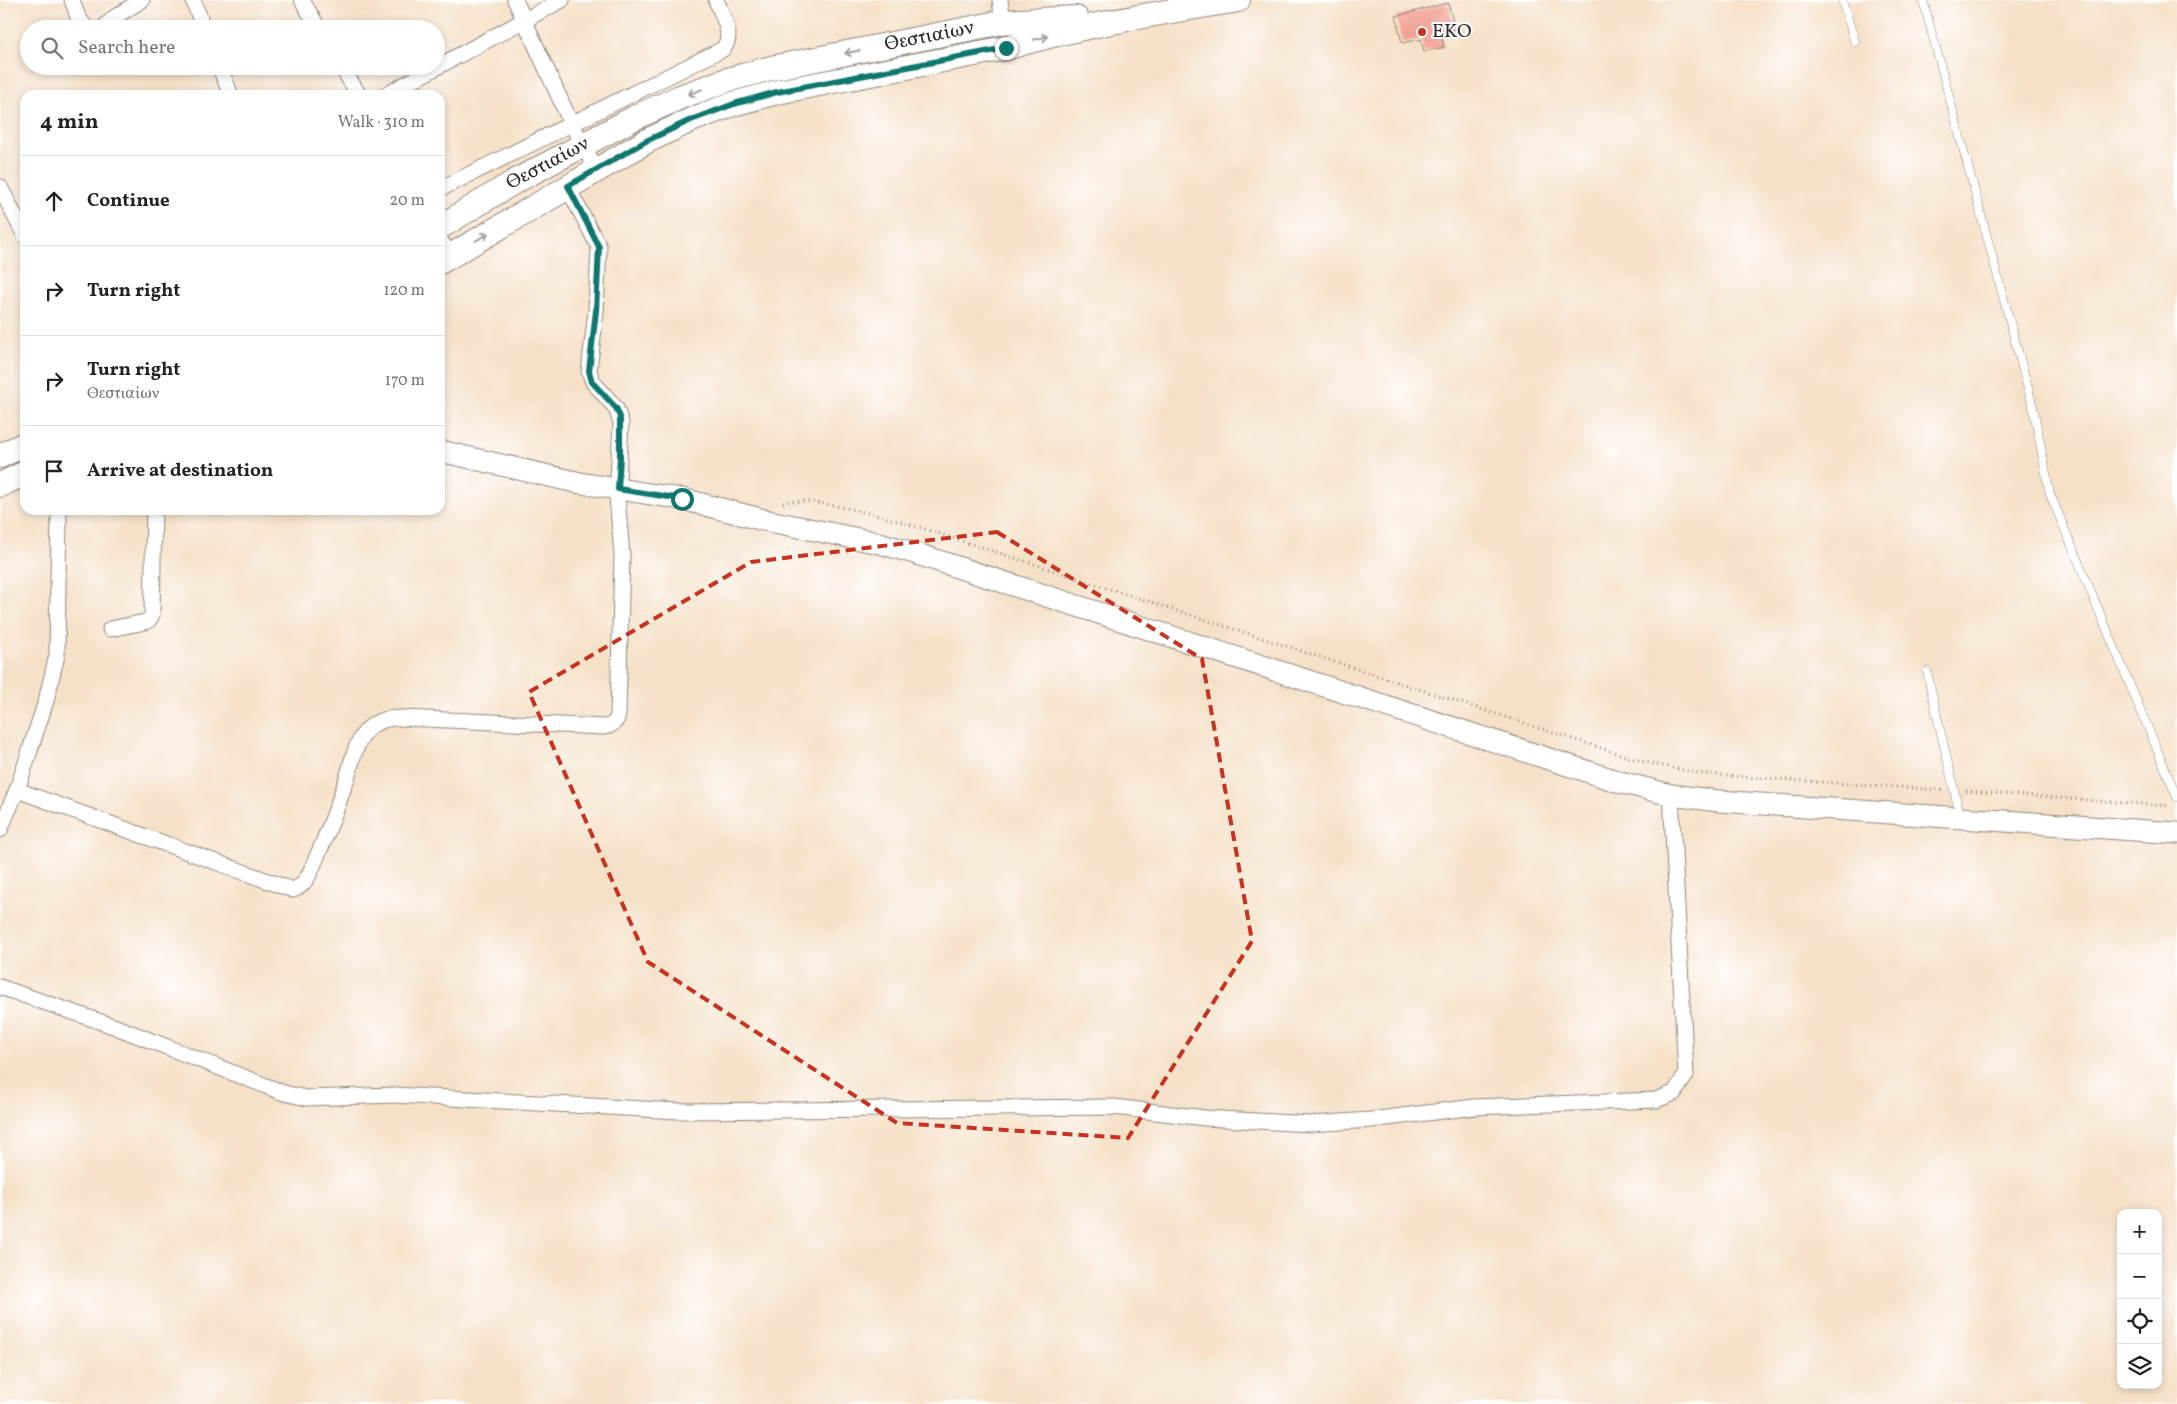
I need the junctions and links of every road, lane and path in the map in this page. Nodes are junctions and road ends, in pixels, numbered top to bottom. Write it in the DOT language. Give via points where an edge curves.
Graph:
graph roads {
  1 [pos="72,0"];
  2 [pos="142,0"];
  3 [pos="193,0"];
  4 [pos="302,0"];
  5 [pos="515,0"];
  6 [pos="562,0"];
  7 [pos="716,0"];
  8 [pos="1238,0"];
  9 [pos="1842,0"];
  10 [pos="1924,0"];
  11 [pos="1178,10"];
  12 [pos="1001,11"];
  13 [pos="80,20"];
  14 [pos="112,20"];
  15 [pos="201,20"];
  16 [pos="314,20"];
  17 [pos="524,20"];
  18 [pos="1855,42"];
  19 [pos="445,63"];
  20 [pos="223,75"];
  21 [pos="346,75"];
  22 [pos="423,75"];
  23 [pos="229,90"];
  24 [pos="355,90"];
  25 [pos="395,90"];
  26 [pos="571,124"];
  27 [pos="584,145"];
  28 [pos="596,169"];
  29 [pos="0,186"];
  30 [pos="568,186"];
  31 [pos="445,187"];
  32 [pos="445,223"];
  33 [pos="20,226"];
  34 [pos="445,252"];
  35 [pos="20,446"];
  36 [pos="445,452"];
  37 [pos="0,456"];
  38 [pos="20,475"];
  39 [pos="0,485"];
  40 [pos="618,489"];
  41 [pos="59,515"];
  42 [pos="154,515"];
  43 [pos="764,520"];
  44 [pos="110,629"];
  45 [pos="1927,672"];
  46 [pos="17,790"];
  47 [pos="1954,790"];
  48 [pos="1671,795"];
  49 [pos="2177,797"];
  50 [pos="2177,806"];
  51 [pos="1960,818"];
  52 [pos="0,830"];
  53 [pos="2177,833"];
  54 [pos="0,987"];
  1 -- 13 [label="street"];
  2 -- 14 [label="street"];
  3 -- 15 [label="street"];
  4 -- 16 [label="street"];
  5 -- 17 [label="street"];
  6 -- 17 [label="street"];
  7 -- 26 [label="street" via="729,35 723,49"];
  8 -- 11 [label="main road"];
  9 -- 18 [label="lane"];
  10 -- 49 [label="lane" via="2033,407 2050,494"];
  11 -- 12 [label="main road, Θεστιαίων"];
  28 -- 11 [label="main road, Θεστιαίων, one-way" via="691,120 768,94 1006,48"];
  12 -- 27 [label="main road, Θεστιαίων, one-way" via="727,80 642,115"];
  17 -- 19 [label="street"];
  17 -- 26 [label="street"];
  20 -- 23 [label="street"];
  21 -- 24 [label="street"];
  22 -- 25 [label="street"];
  26 -- 27 [label="street"];
  26 -- 31 [label="street"];
  27 -- 28 [label="street"];
  27 -- 32 [label="main road, Θεστιαίων"];
  28 -- 30 [label="main road, Θεστιαίων"];
  29 -- 33 [label="street"];
  34 -- 30 [label="main road, Θεστιαίων, one-way"];
  30 -- 40 [label="street" via="599,247 589,371 592,382 620,417"];
  35 -- 37 [label="main road"];
  36 -- 40 [label="street" via="580,484"];
  38 -- 39 [label="main road"];
  40 -- 43 [label="street" via="682,499"];
  40 -- 46 [label="street" via="622,555 618,715 615,722 609,726 594,727 388,718 376,723 361,738 321,848 300,887 285,889"];
  41 -- 46 [label="street" via="57,655 46,701"];
  42 -- 44 [label="street" via="152,615 145,622"];
  43 -- 47 [label="path" via="788,501 886,518 1670,768 1729,776"];
  43 -- 48 [label="street" via="914,552 1611,779"];
  45 -- 47 [label="lane"];
  46 -- 52 [label="street"];
  47 -- 50 [label="path"];
  47 -- 51 [label="lane"];
  48 -- 51 [label="street" via="1719,802"];
  48 -- 54 [label="street" via="1686,1075 1674,1093 1656,1100 1474,1107 1310,1124 1205,1118 1114,1107 678,1111 395,1095 306,1098 284,1093 116,1027"];
  51 -- 53 [label="street"];
}
